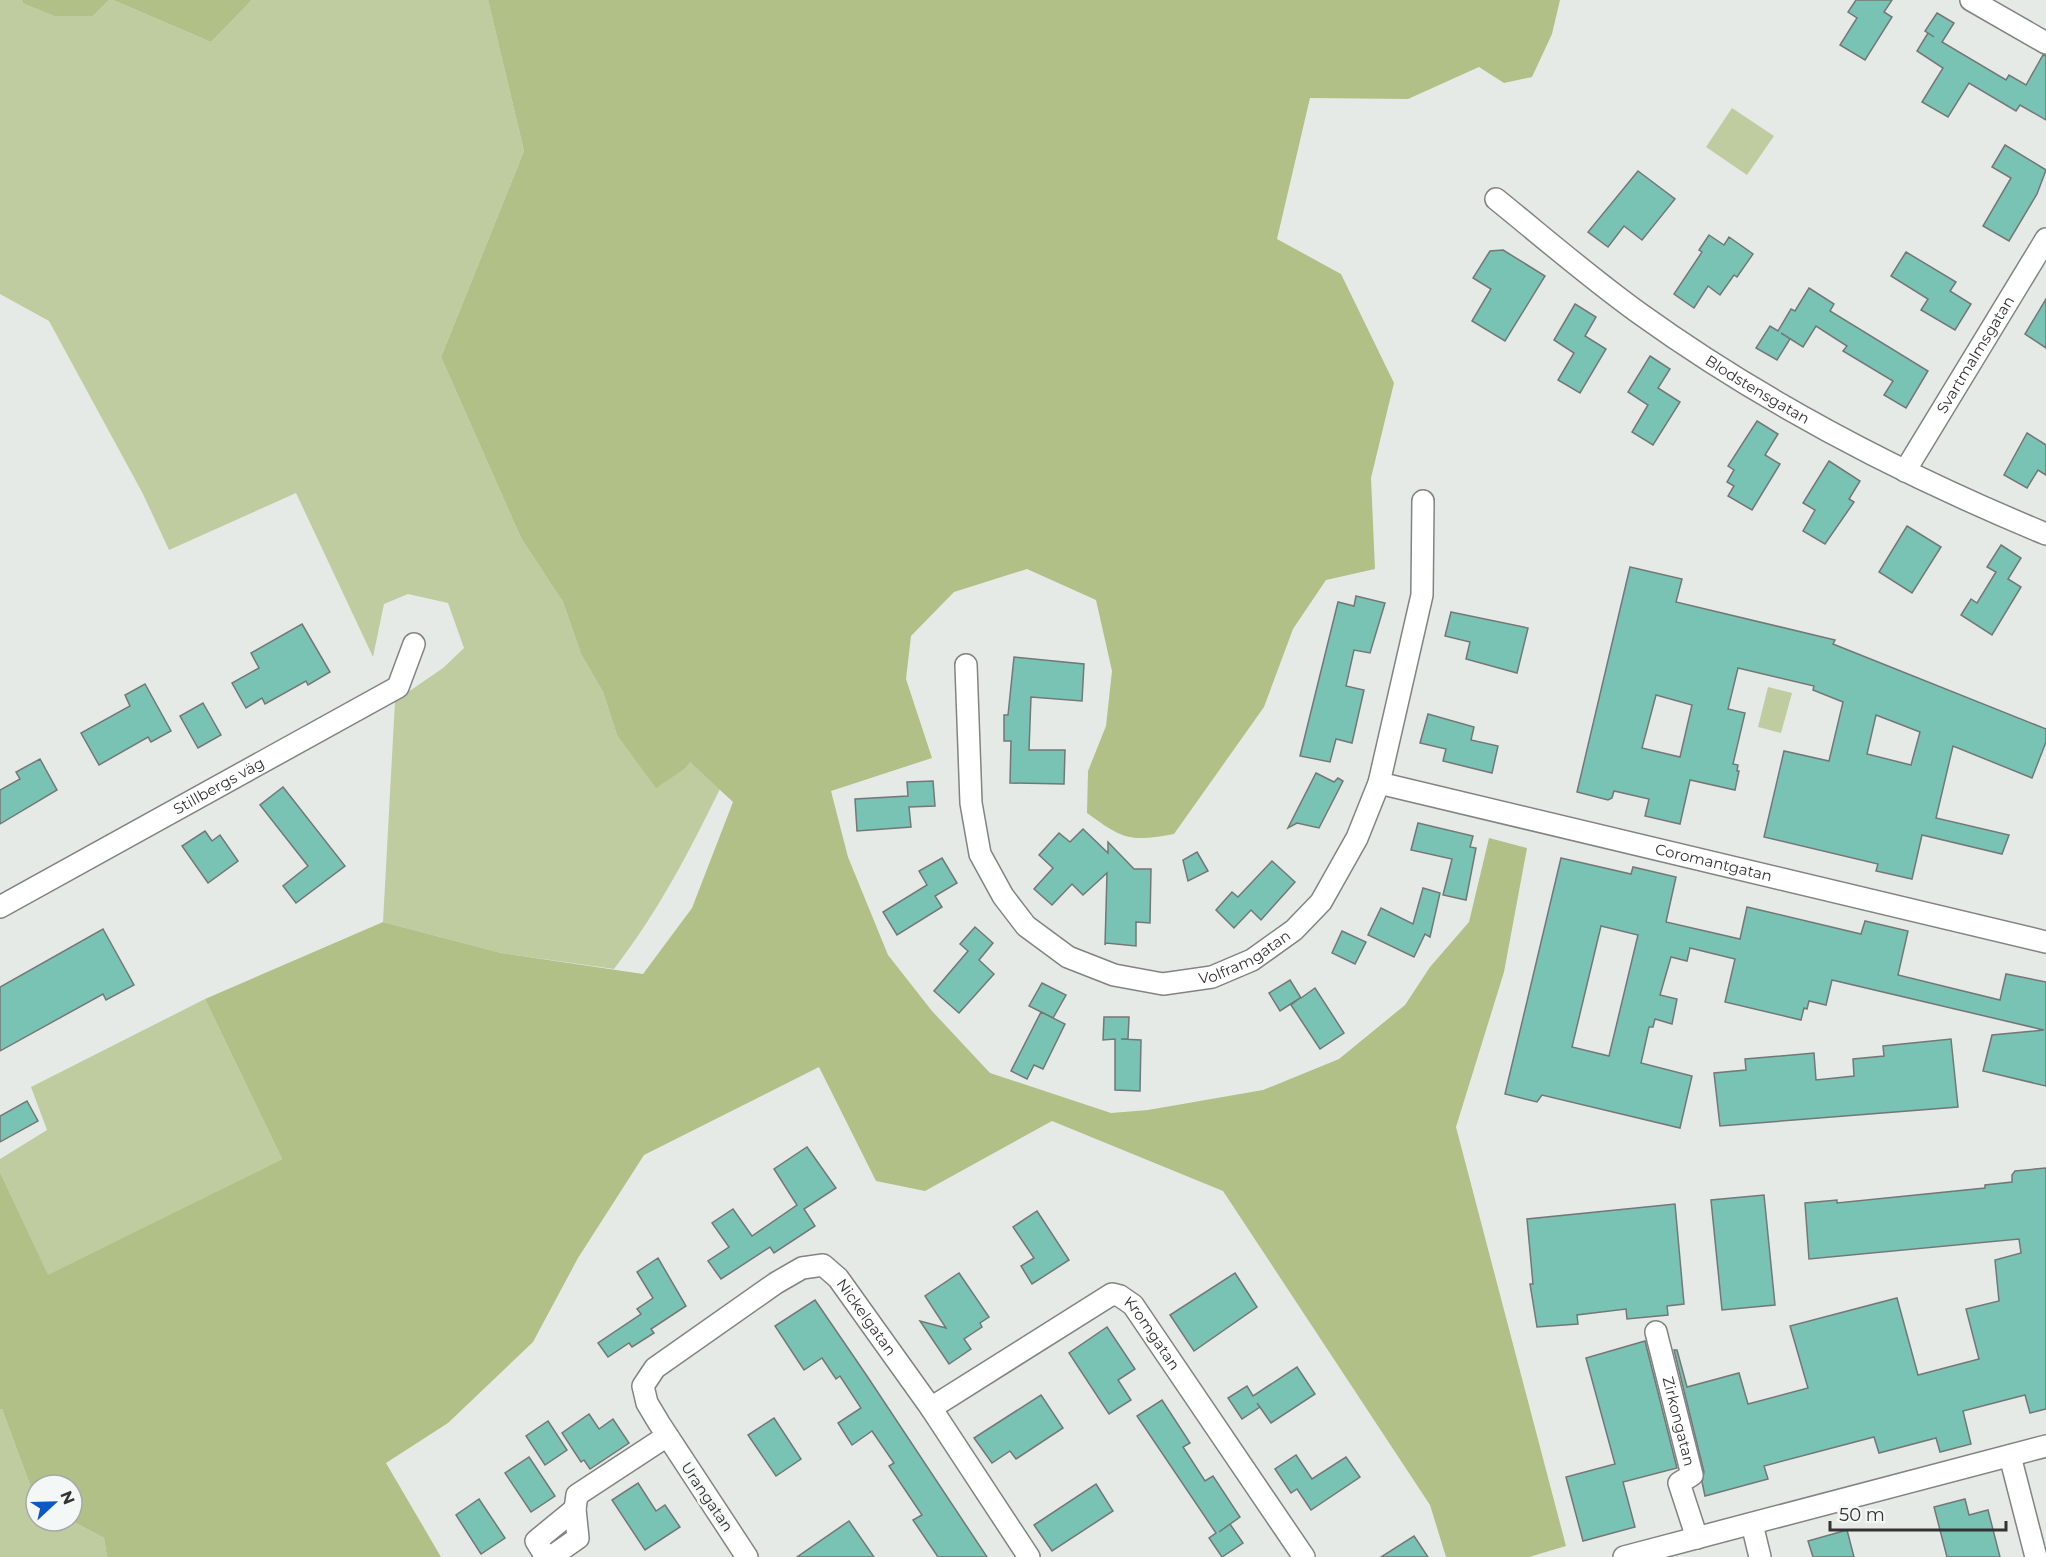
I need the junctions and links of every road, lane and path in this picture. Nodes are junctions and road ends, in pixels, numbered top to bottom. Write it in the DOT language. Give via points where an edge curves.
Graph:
graph roads {
  1 [pos="1971,0"];
  2 [pos="2046,43"];
  3 [pos="1496,199"];
  4 [pos="2046,238"];
  5 [pos="1905,471"];
  6 [pos="1423,501"];
  7 [pos="2046,534"];
  8 [pos="414,644"];
  9 [pos="966,665"];
  10 [pos="1379,783"];
  11 [pos="0,908"];
  12 [pos="2046,942"];
  13 [pos="1656,1332"];
  14 [pos="644,1386"];
  15 [pos="930,1408"];
  16 [pos="667,1436"];
  17 [pos="2046,1446"];
  18 [pos="2010,1456"];
  19 [pos="575,1509"];
  20 [pos="1752,1524"];
  21 [pos="1697,1538"];
  22 [pos="546,1557"];
  23 [pos="551,1557"];
  24 [pos="747,1557"];
  25 [pos="1029,1557"];
  26 [pos="1304,1557"];
  27 [pos="1624,1557"];
  28 [pos="1760,1557"];
  29 [pos="2036,1557"];
  1 -- 2 [label="street"];
  3 -- 5 [label="street, Blodstensgatan" via="1638,312 1710,361 1808,420"];
  4 -- 5 [label="street, Svartmalmsgatan"];
  5 -- 7 [label="street, Blodstensgatan"];
  6 -- 10 [label="street, Volframgatan" via="1422,595"];
  8 -- 11 [label="street, Stillbergs väg" via="398,687"];
  9 -- 10 [label="street, Volframgatan" via="971,803 980,854 1003,897 1026,926 1068,957 1113,975 1163,984 1212,977 1252,960 1294,930 1321,902 1357,838"];
  10 -- 12 [label="street, Coromantgatan"];
  13 -- 21 [label="street, Zirkongatan" via="1692,1475 1679,1483"];
  14 -- 15 [label="street, Nickelgatan" via="655,1368 776,1283 802,1268 823,1265 838,1278"];
  14 -- 16 [label="street, Urangatan" via="647,1403"];
  15 -- 25 [label="street, Nickelgatan"];
  15 -- 26 [label="street, Kromgatan" via="1113,1294 1120,1296 1133,1305"];
  16 -- 19 [label="street" via="577,1495"];
  16 -- 24 [label="street, Urangatan"];
  17 -- 18 [label="street"];
  18 -- 20 [label="street"];
  18 -- 29 [label="street"];
  19 -- 22 [label="street" via="536,1541"];
  19 -- 23 [label="street" via="578,1538"];
  20 -- 21 [label="street"];
  20 -- 28 [label="street"];
  21 -- 27 [label="street"];
}
